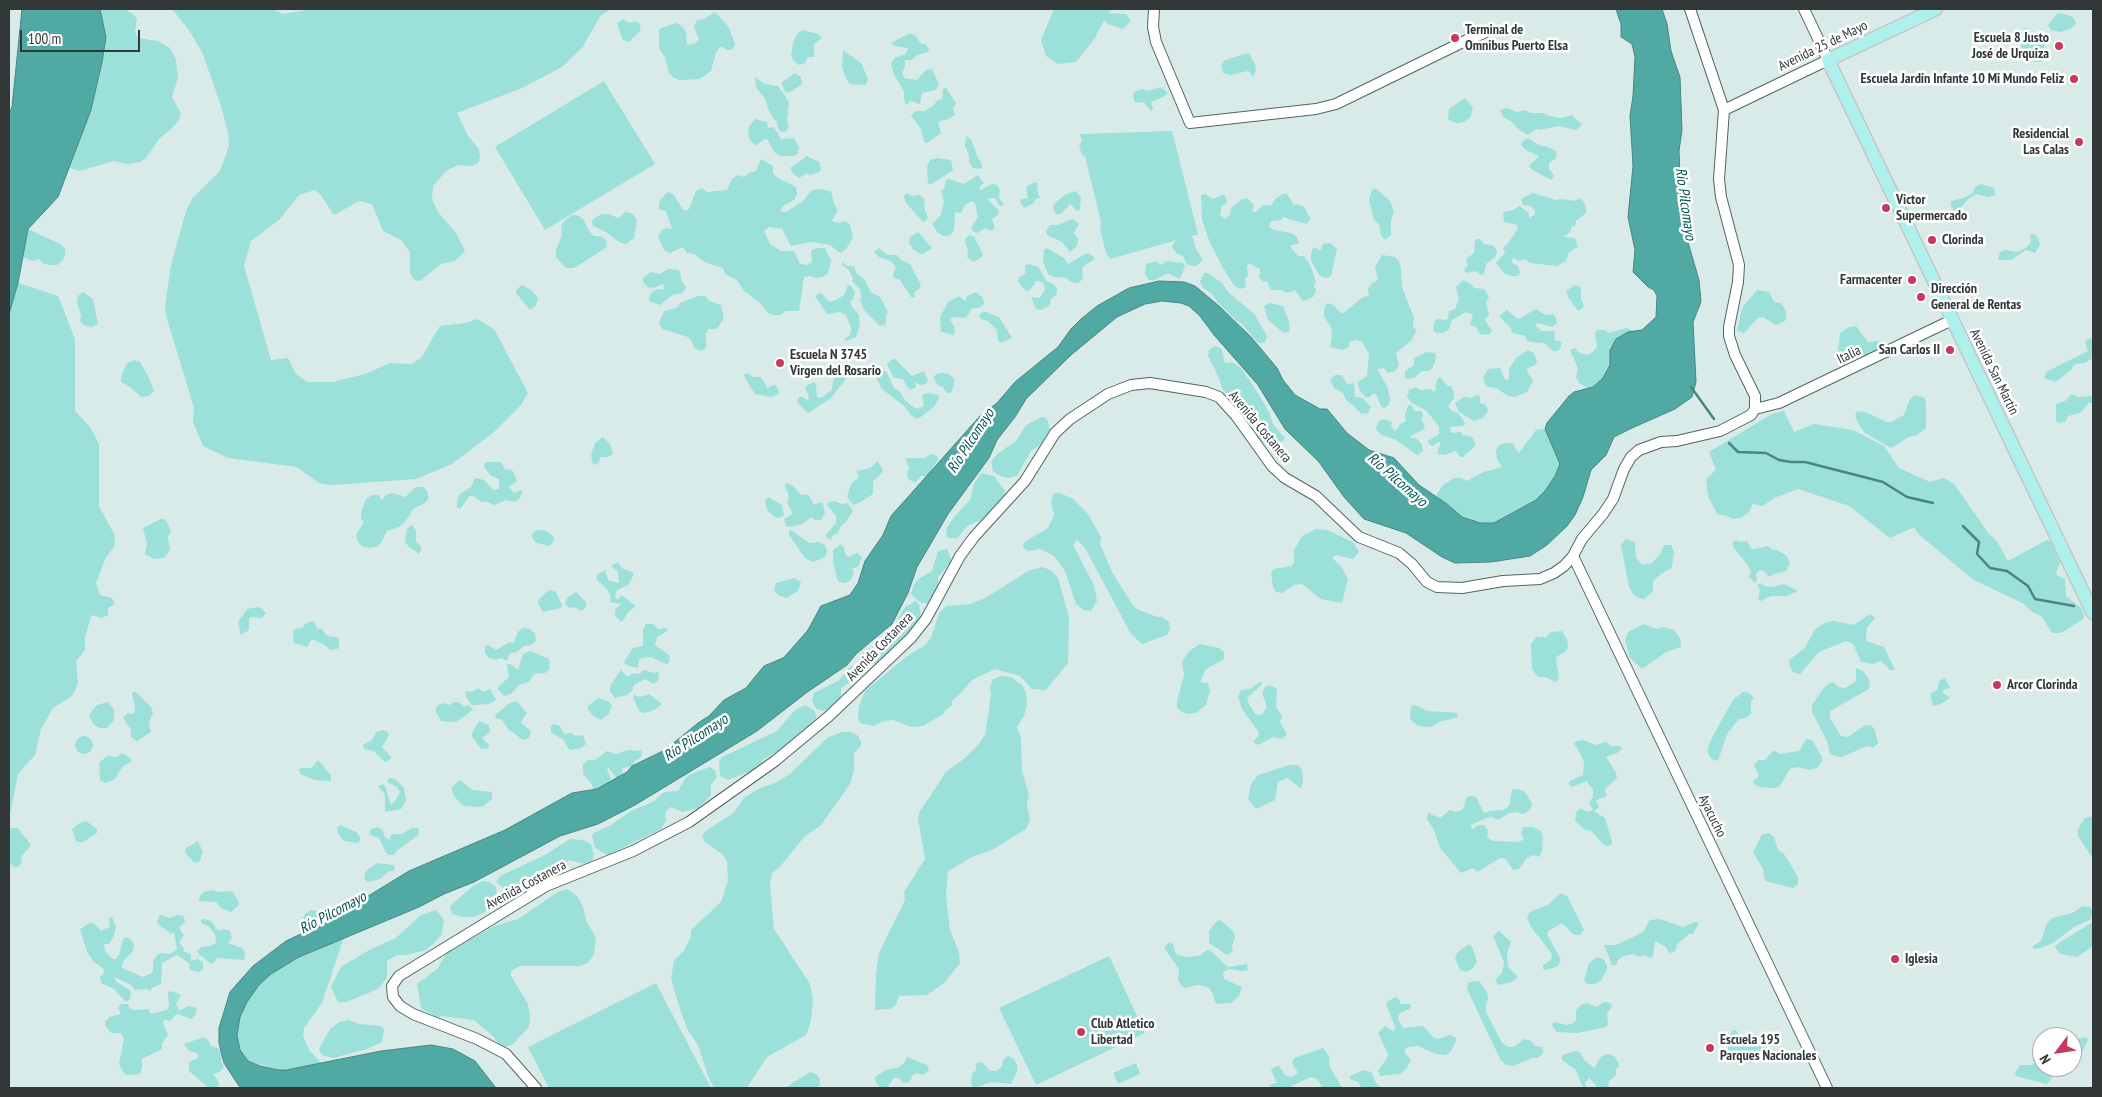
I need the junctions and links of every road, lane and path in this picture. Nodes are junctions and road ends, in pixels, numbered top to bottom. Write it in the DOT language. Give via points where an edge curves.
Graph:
graph roads {
  1 [pos="1154,9"];
  2 [pos="1690,9"];
  3 [pos="1804,9"];
  4 [pos="1936,9"];
  5 [pos="1484,33"];
  6 [pos="1828,60"];
  7 [pos="1724,110"];
  8 [pos="1952,320"];
  9 [pos="1756,409"];
  10 [pos="1573,556"];
  11 [pos="2093,613"];
  12 [pos="536,1088"];
  13 [pos="1827,1088"];
  1 -- 5 [label="street" via="1156,42 1190,122 1316,109 1336,104"];
  2 -- 7 [label="street"];
  3 -- 6 [label="street, Avenida San Martín"];
  4 -- 6 [label="main road, Avenida 25 de Mayo"];
  6 -- 7 [label="street, Avenida 25 de Mayo"];
  6 -- 8 [label="main road, Avenida San Martín"];
  7 -- 9 [label="street" via="1719,179 1739,265 1729,336 1755,396"];
  8 -- 9 [label="street, Italia" via="1779,404"];
  8 -- 11 [label="main road, Avenida San Martín"];
  9 -- 10 [label="street, Avenida Costanera" via="1745,420 1720,431 1661,442 1639,450 1624,469 1613,499"];
  10 -- 12 [label="street, Avenida Costanera" via="1564,566 1540,579 1462,588 1437,587 1427,582 1399,553 1360,537 1316,496 1285,478 1219,397 1150,383 1131,385 1108,394 1055,433 1025,481 960,556 926,619 911,638 828,717 775,761 689,822 633,851 546,886 399,976 392,986 393,997 400,1006 506,1054"];
  10 -- 13 [label="street, Ayacucho"];
}
